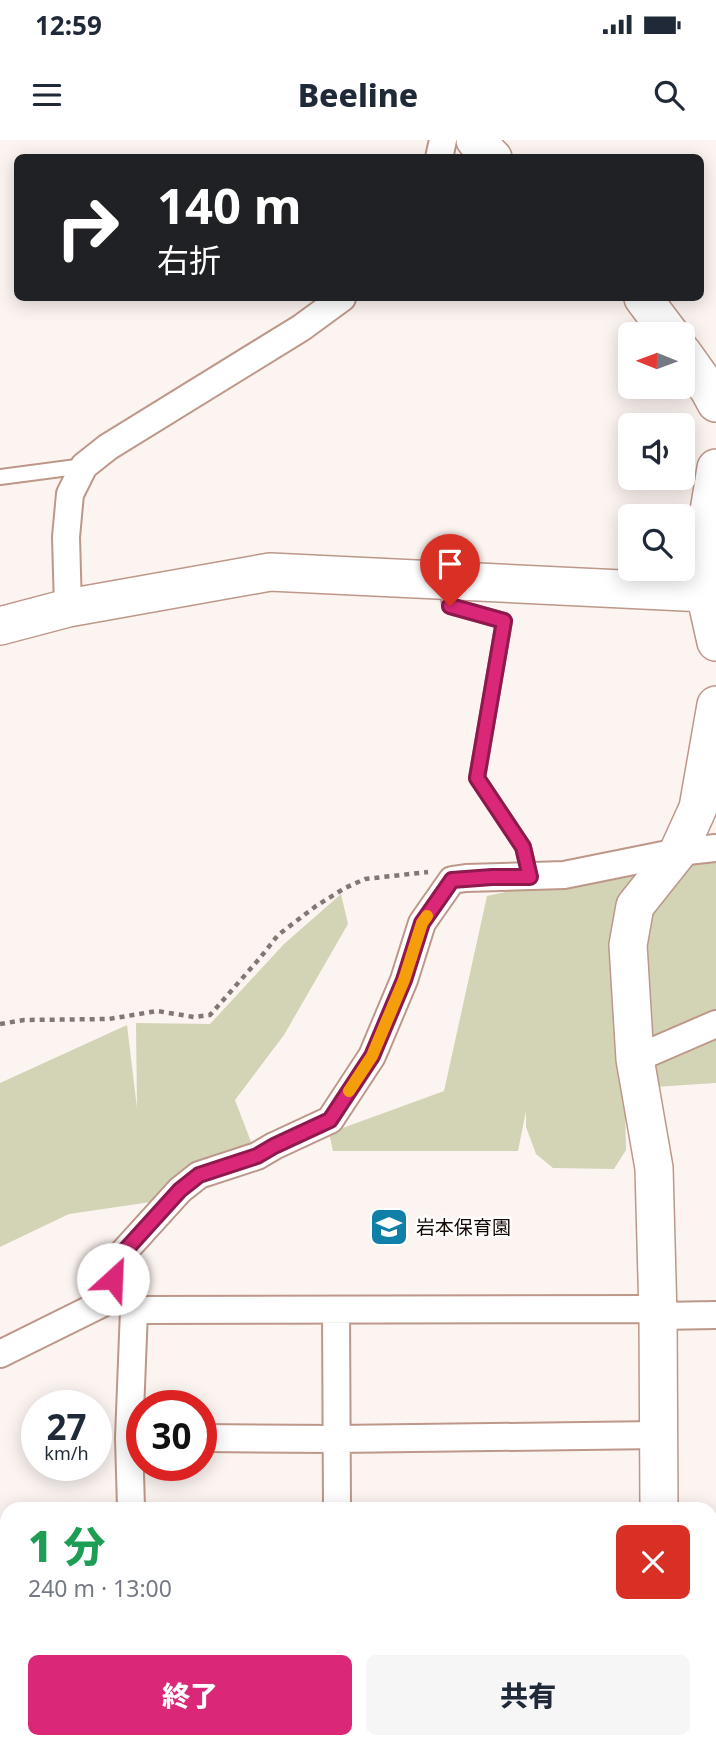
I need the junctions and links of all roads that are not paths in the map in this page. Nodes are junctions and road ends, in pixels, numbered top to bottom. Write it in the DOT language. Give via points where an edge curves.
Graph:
graph roads {
  1 [pos="475,140"];
  2 [pos="489,154"];
  3 [pos="338,301"];
  4 [pos="645,301"];
  5 [pos="661,322"];
  6 [pos="695,370"];
  7 [pos="716,403"];
  8 [pos="84,466"];
  9 [pos="716,468"];
  10 [pos="0,477"];
  11 [pos="447,580"];
  12 [pos="705,593"];
  13 [pos="68,608"];
  14 [pos="0,626"];
  15 [pos="716,642"];
  16 [pos="716,705"];
  17 [pos="716,848"];
  18 [pos="678,852"];
  19 [pos="530,877"];
  20 [pos="716,1024"];
  21 [pos="635,1059"];
  22 [pos="336,1310"];
  23 [pos="658,1312"];
  24 [pos="716,1315"];
  25 [pos="0,1354"];
  26 [pos="135,1390"];
  27 [pos="659,1435"];
  28 [pos="217,1438"];
  29 [pos="337,1438"];
  30 [pos="133,1481"];
  31 [pos="131,1502"];
  32 [pos="337,1502"];
  33 [pos="659,1502"];
  1 -- 2 [label="street"];
  3 -- 8 [label="street"];
  4 -- 5 [label="street"];
  6 -- 7 [label="street"];
  8 -- 10 [label="lane"];
  8 -- 13 [label="street" via="70,494"];
  9 -- 12 [label="street" via="705,536"];
  11 -- 12 [label="street"];
  11 -- 13 [label="street" via="270,572"];
  11 -- 19 [label="lane" via="450,606 504,621 477,778 523,847"];
  12 -- 15 [label="street"];
  13 -- 14 [label="street"];
  16 -- 18 [label="street" via="698,808"];
  17 -- 18 [label="street"];
  18 -- 19 [label="street" via="565,875"];
  18 -- 21 [label="street" via="635,906 628,945"];
  19 -- 25 [label="street" via="452,880 422,923 372,1056 330,1120 257,1156 199,1175 121,1255 105,1302"];
  20 -- 21 [label="street"];
  21 -- 23 [label="street" via="654,1168"];
  22 -- 23 [label="street"];
  22 -- 26 [label="street" via="134,1310"];
  22 -- 29 [label="street"];
  23 -- 24 [label="street"];
  23 -- 27 [label="street"];
  27 -- 29 [label="street"];
  27 -- 33 [label="street"];
  28 -- 29 [label="street"];
  29 -- 32 [label="street"];
  30 -- 31 [label="street"];
}
